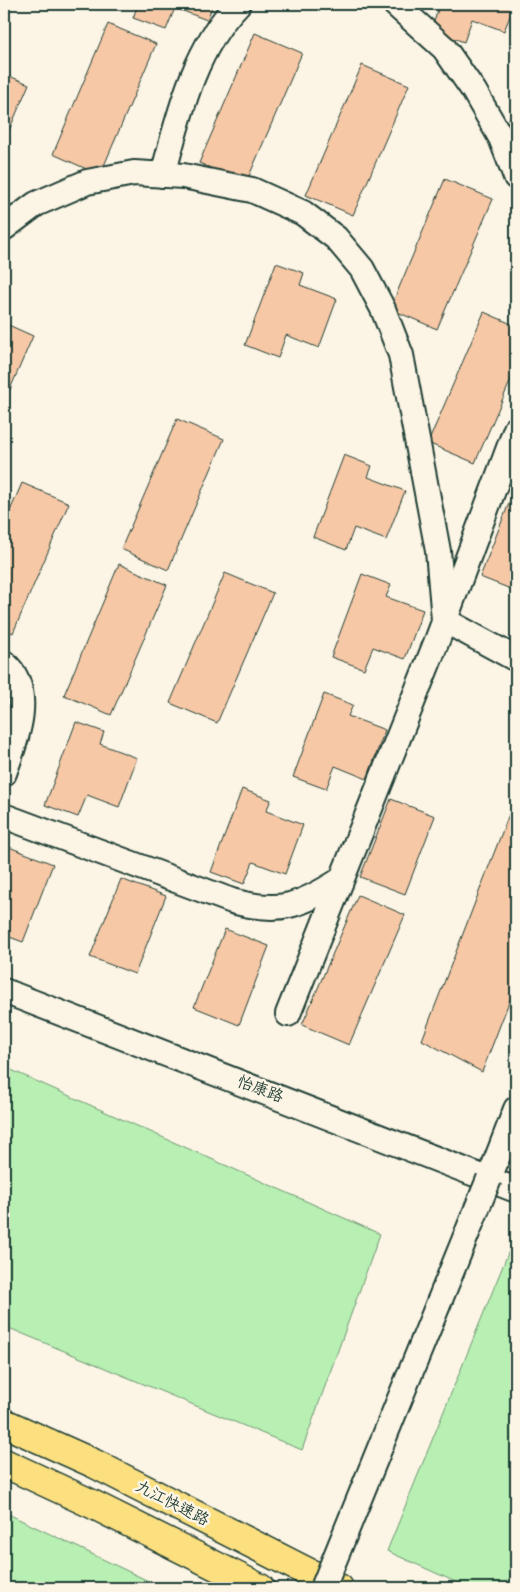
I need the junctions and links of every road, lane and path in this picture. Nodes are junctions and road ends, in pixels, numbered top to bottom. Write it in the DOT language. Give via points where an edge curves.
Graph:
graph roads {
  1 [pos="238,4"];
  2 [pos="395,4"];
  3 [pos="163,175"];
  4 [pos="516,176"];
  5 [pos="4,228"];
  6 [pos="516,430"];
  7 [pos="444,620"];
  8 [pos="516,659"];
  9 [pos="4,663"];
  10 [pos="4,773"];
  11 [pos="4,816"];
  12 [pos="341,880"];
  13 [pos="4,991"];
  14 [pos="288,1014"];
  15 [pos="516,1109"];
  16 [pos="489,1179"];
  17 [pos="516,1190"];
  18 [pos="4,1423"];
  19 [pos="4,1463"];
  20 [pos="260,1588"];
  21 [pos="323,1588"];
  22 [pos="340,1588"];
  1 -- 3 [label="street" via="203,52 186,96"];
  2 -- 4 [label="street" via="444,48 501,138"];
  3 -- 5 [label="street" via="134,173 87,182 36,204"];
  3 -- 7 [label="street" via="184,176 252,190 303,214 336,238 362,269 383,309 400,355 438,551"];
  6 -- 7 [label="street"];
  7 -- 8 [label="street"];
  7 -- 12 [label="street"];
  9 -- 10 [label="street" via="19,687 21,711 17,739"];
  11 -- 12 [label="street" via="232,902 256,908 285,907 315,896"];
  12 -- 14 [label="street"];
  13 -- 16 [label="street, 怡康路"];
  15 -- 16 [label="street"];
  16 -- 17 [label="street, 怡康路"];
  16 -- 21 [label="street, bridge"];
  18 -- 22 [label="highway, 九江快速路" via="93,1463"];
  19 -- 20 [label="highway"];
}
